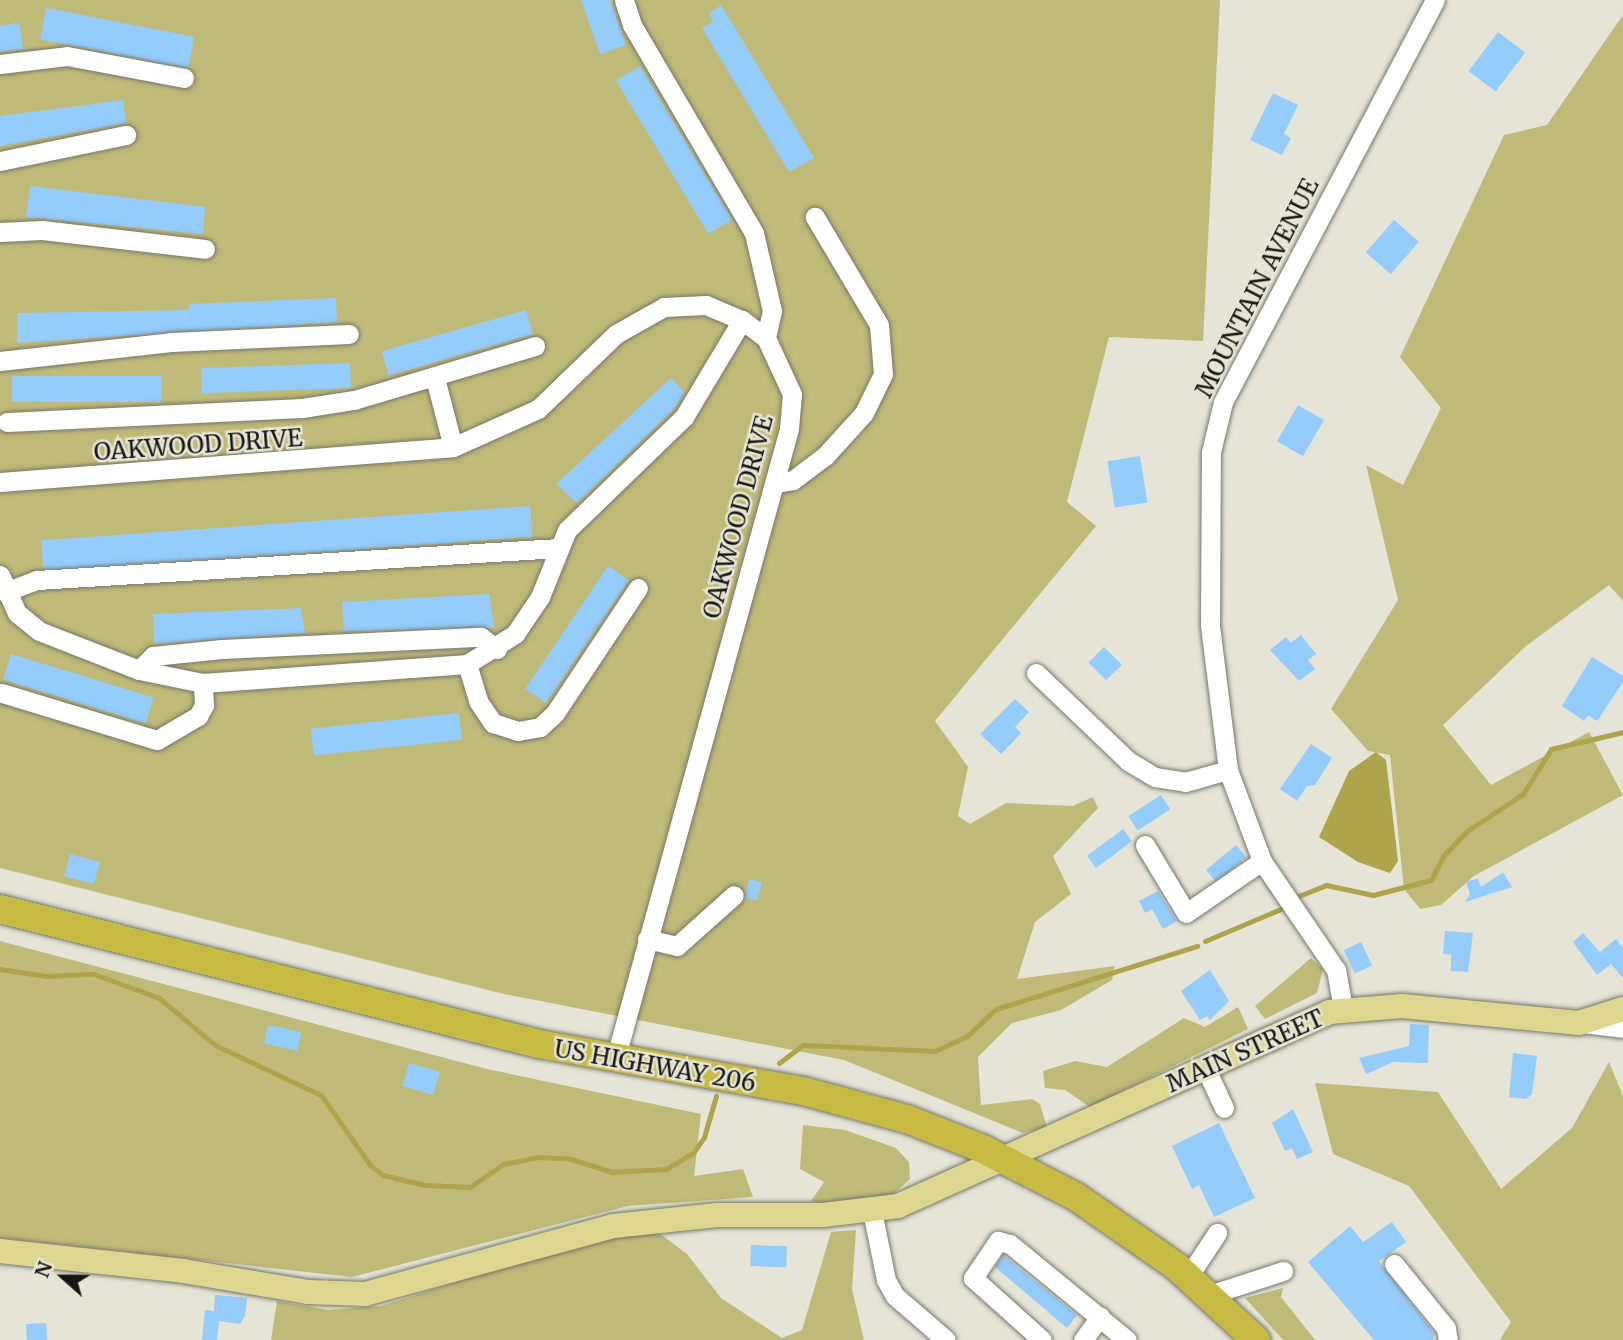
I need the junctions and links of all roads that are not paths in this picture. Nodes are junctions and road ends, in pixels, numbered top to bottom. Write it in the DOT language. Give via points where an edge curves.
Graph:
graph roads {
  1 [pos="624,0"];
  2 [pos="1434,0"];
  3 [pos="0,64"];
  4 [pos="184,78"];
  5 [pos="126,135"];
  6 [pos="0,161"];
  7 [pos="815,217"];
  8 [pos="0,232"];
  9 [pos="205,249"];
  10 [pos="742,320"];
  11 [pos="349,334"];
  12 [pos="766,338"];
  13 [pos="535,346"];
  14 [pos="0,361"];
  15 [pos="435,378"];
  16 [pos="7,422"];
  17 [pos="453,447"];
  18 [pos="0,482"];
  19 [pos="776,483"];
  20 [pos="558,548"];
  21 [pos="3,583"];
  22 [pos="638,588"];
  23 [pos="497,649"];
  24 [pos="467,664"];
  25 [pos="139,670"];
  26 [pos="1036,673"];
  27 [pos="203,683"];
  28 [pos="2,693"];
  29 [pos="1228,770"];
  30 [pos="1145,845"];
  31 [pos="1262,862"];
  32 [pos="734,895"];
  33 [pos="0,909"];
  34 [pos="647,939"];
  35 [pos="1343,1009"];
  36 [pos="1623,1009"];
  37 [pos="1579,1023"];
  38 [pos="1623,1028"];
  39 [pos="615,1060"];
  40 [pos="1205,1067"];
  41 [pos="1224,1108"];
  42 [pos="1006,1160"];
  43 [pos="872,1211"];
  44 [pos="1217,1233"];
  45 [pos="0,1251"];
  46 [pos="1394,1264"];
  47 [pos="1283,1271"];
  48 [pos="1199,1286"];
  49 [pos="1100,1317"];
  50 [pos="946,1340"];
  51 [pos="1042,1340"];
  52 [pos="1083,1340"];
  53 [pos="1127,1340"];
  54 [pos="1256,1340"];
  55 [pos="1448,1340"];
  1 -- 12 [label="street" via="632,25 754,233 772,311"];
  2 -- 29 [label="street, MOUNTAIN AVENUE" via="1223,402 1216,426 1207,570"];
  3 -- 4 [label="street" via="67,56"];
  5 -- 6 [label="street"];
  7 -- 19 [label="street" via="879,325 883,374 864,413 825,456 810,471"];
  8 -- 9 [label="street" via="42,230"];
  10 -- 12 [label="street, OAKWOOD DRIVE"];
  10 -- 17 [label="street, OAKWOOD DRIVE" via="695,303 649,313 616,334 538,409"];
  10 -- 20 [label="street" via="684,417 577,516"];
  11 -- 14 [label="street" via="171,342"];
  12 -- 19 [label="street, OAKWOOD DRIVE" via="784,367 792,394"];
  13 -- 15 [label="street"];
  15 -- 16 [label="street" via="302,408"];
  15 -- 17 [label="street"];
  17 -- 18 [label="street, OAKWOOD DRIVE"];
  19 -- 34 [label="street, OAKWOOD DRIVE"];
  20 -- 21 [label="street"];
  20 -- 23 [label="street" via="530,615"];
  21 -- 25 [label="street" via="17,613 39,631"];
  22 -- 24 [label="street" via="555,713 540,727 518,731 493,723 478,701"];
  23 -- 24 [label="street"];
  23 -- 25 [label="street" via="481,637 222,649 153,656"];
  24 -- 27 [label="street"];
  25 -- 27 [label="street"];
  26 -- 29 [label="street" via="1128,761 1154,776 1185,782"];
  27 -- 28 [label="street" via="204,705 198,716 157,740"];
  29 -- 31 [label="street, MOUNTAIN AVENUE"];
  30 -- 31 [label="street" via="1186,913"];
  31 -- 35 [label="street, MOUNTAIN AVENUE" via="1329,957"];
  32 -- 34 [label="street" via="677,946"];
  33 -- 39 [label="highway, US HIGHWAY 206" via="331,995"];
  34 -- 39 [label="street, OAKWOOD DRIVE"];
  35 -- 37 [label="main road, MAIN STREET" via="1415,1007"];
  35 -- 40 [label="main road, MAIN STREET" via="1295,1025"];
  36 -- 37 [label="main road"];
  37 -- 38 [label="street, MAIN STREET"];
  39 -- 42 [label="highway, US HIGHWAY 206" via="863,1106"];
  40 -- 41 [label="street"];
  40 -- 42 [label="main road, MAIN STREET"];
  42 -- 43 [label="main road, MAIN STREET" via="918,1199"];
  42 -- 48 [label="highway, US HIGHWAY 206" via="1087,1204"];
  43 -- 45 [label="main road, MAIN STREET" via="717,1214 613,1226 350,1295"];
  43 -- 50 [label="street" via="886,1280 895,1296"];
  44 -- 48 [label="street"];
  46 -- 55 [label="street" via="1446,1328"];
  47 -- 48 [label="street"];
  48 -- 54 [label="highway, US HIGHWAY 206"];
  49 -- 51 [label="street" via="1010,1244 998,1241 973,1279"];
  49 -- 52 [label="street"];
  49 -- 53 [label="street"];
}
